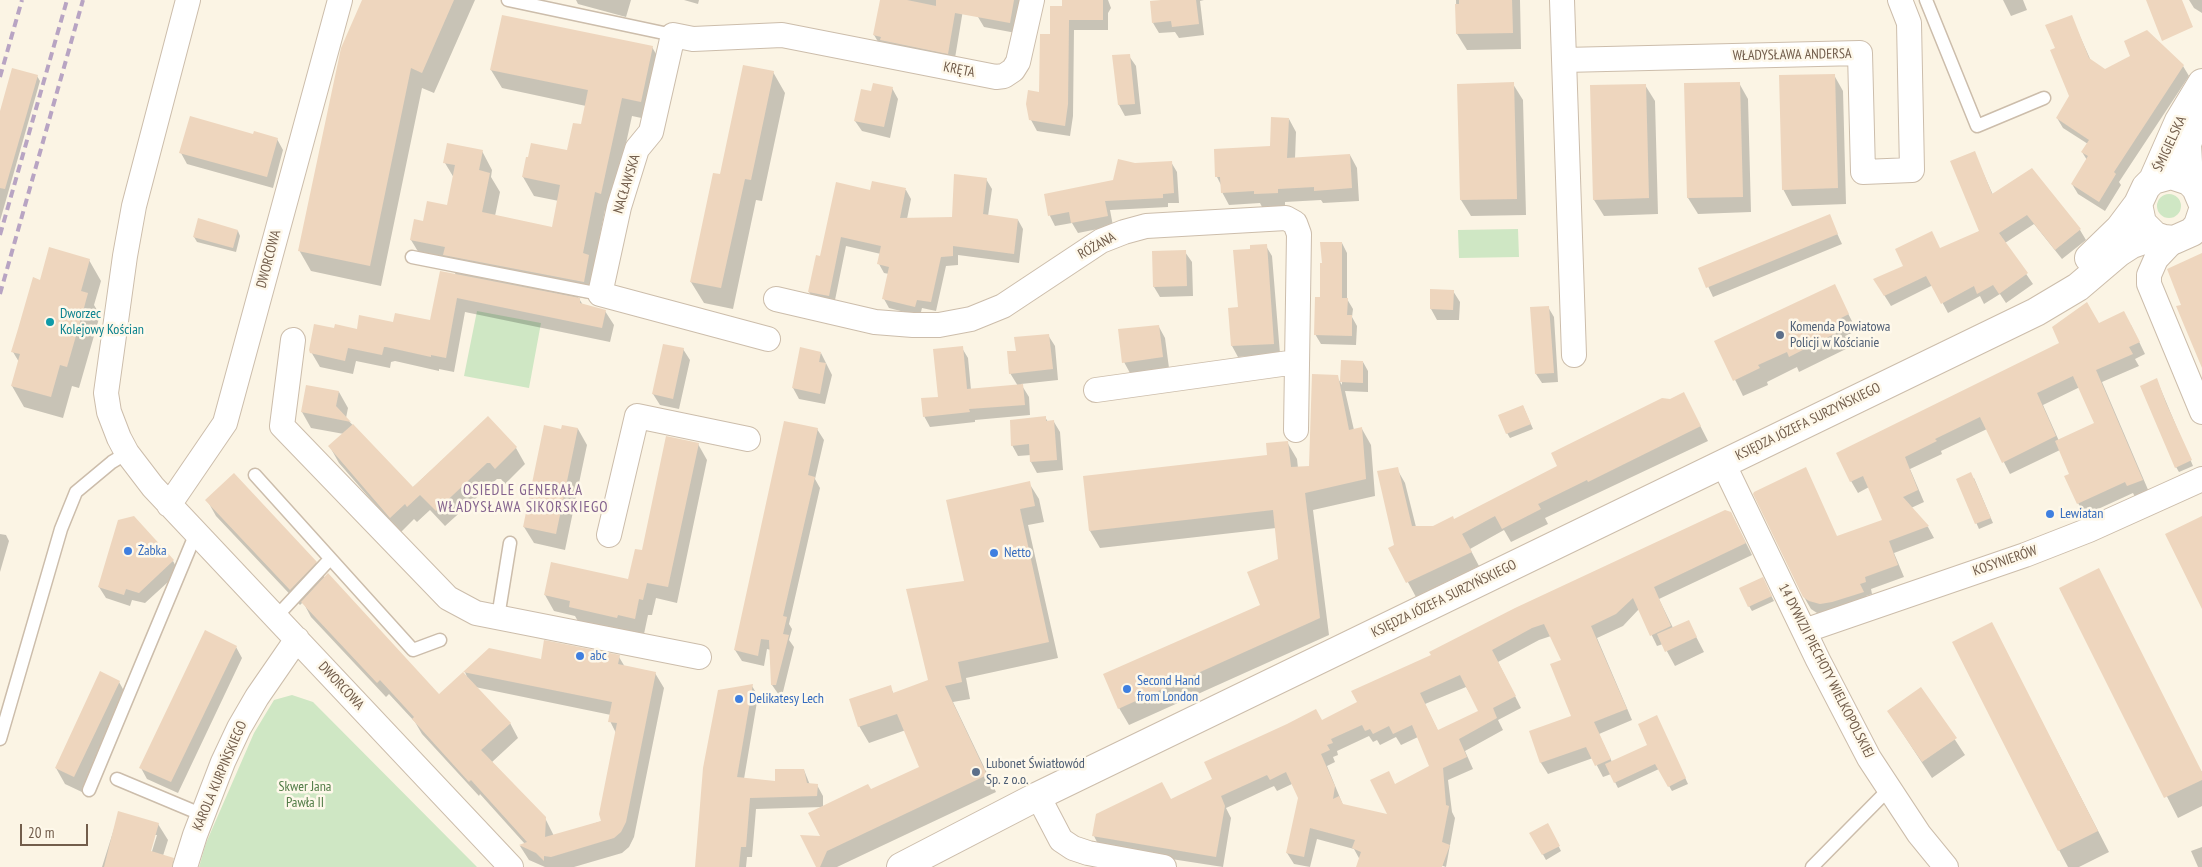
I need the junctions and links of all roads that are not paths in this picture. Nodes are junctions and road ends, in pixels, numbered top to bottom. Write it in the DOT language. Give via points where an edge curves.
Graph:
graph roads {
  1 [pos="188,0"];
  2 [pos="340,0"];
  3 [pos="508,0"];
  4 [pos="1032,0"];
  5 [pos="1562,0"];
  6 [pos="1900,0"];
  7 [pos="1926,0"];
  8 [pos="672,35"];
  9 [pos="1564,60"];
  10 [pos="2202,83"];
  11 [pos="2044,98"];
  12 [pos="2202,106"];
  13 [pos="2153,180"];
  14 [pos="2196,192"];
  15 [pos="2138,204"];
  16 [pos="2185,230"];
  17 [pos="412,257"];
  18 [pos="600,294"];
  19 [pos="776,299"];
  20 [pos="1988,334"];
  21 [pos="768,339"];
  22 [pos="293,340"];
  23 [pos="1574,355"];
  24 [pos="1296,362"];
  25 [pos="1096,390"];
  26 [pos="2202,412"];
  27 [pos="1296,430"];
  28 [pos="748,439"];
  29 [pos="127,454"];
  30 [pos="1723,463"];
  31 [pos="255,475"];
  32 [pos="2202,479"];
  33 [pos="169,505"];
  34 [pos="196,533"];
  35 [pos="609,535"];
  36 [pos="510,543"];
  37 [pos="330,558"];
  38 [pos="276,617"];
  39 [pos="498,617"];
  40 [pos="1804,631"];
  41 [pos="298,640"];
  42 [pos="440,640"];
  43 [pos="700,657"];
  44 [pos="0,739"];
  45 [pos="117,779"];
  46 [pos="1890,789"];
  47 [pos="89,790"];
  48 [pos="1038,796"];
  49 [pos="202,815"];
  50 [pos="912,864"];
  51 [pos="185,867"];
  52 [pos="511,867"];
  53 [pos="1164,867"];
  54 [pos="1812,867"];
  55 [pos="1946,867"];
  1 -- 29 [label="street, DWORCOWA" via="124,256 106,393 109,412"];
  2 -- 33 [label="street, DWORCOWA" via="225,423"];
  3 -- 8 [label="lane"];
  4 -- 8 [label="street, KRĘTA" via="1018,62 1013,70 996,77 782,36 693,39"];
  5 -- 9 [label="street"];
  6 -- 9 [label="street, WŁADYSŁAWA ANDERSA" via="1909,23 1912,170 1863,172 1860,53"];
  7 -- 11 [label="lane" via="1977,126"];
  8 -- 18 [label="street, NACŁAWSKA" via="651,132 634,157 619,207"];
  9 -- 23 [label="street"];
  10 -- 13 [label="street, ŚMIGIELSKA" via="2179,121"];
  12 -- 14 [label="street, ŚMIGIELSKA" via="2187,144"];
  13 -- 14 [label="street" via="2171,175"];
  13 -- 15 [label="street, ŚMIGIELSKA"];
  15 -- 16 [label="street" via="2142,223"];
  15 -- 20 [label="street, KSIĘDZA JÓZEFA SURZYŃSKIEGO" via="2114,234 2069,276"];
  16 -- 20 [label="street, KSIĘDZA JÓZEFA SURZYŃSKIEGO" via="2132,244 2078,287 2036,312"];
  16 -- 26 [label="street" via="2156,259 2149,284"];
  17 -- 18 [label="lane"];
  18 -- 21 [label="street"];
  19 -- 24 [label="street, RÓŻANA" via="875,322 940,325 971,319 1003,306 1101,240 1124,232 1146,226 1286,218 1295,223 1299,234"];
  20 -- 30 [label="street, KSIĘDZA JÓZEFA SURZYŃSKIEGO"];
  22 -- 39 [label="street" via="282,426 448,598 476,613"];
  24 -- 25 [label="street"];
  24 -- 27 [label="street, RÓŻANA"];
  28 -- 35 [label="street" via="637,416"];
  29 -- 33 [label="street, DWORCOWA"];
  29 -- 44 [label="lane" via="112,462 76,492 61,529"];
  30 -- 40 [label="street, 14 DYWIZJI PIECHOTY WIELKOPOLSKIEJ"];
  30 -- 48 [label="street, KSIĘDZA JÓZEFA SURZYŃSKIEGO"];
  31 -- 37 [label="lane"];
  32 -- 40 [label="street, KOSYNIERÓW" via="2089,530"];
  33 -- 34 [label="street, DWORCOWA"];
  34 -- 38 [label="street, DWORCOWA"];
  34 -- 47 [label="lane"];
  36 -- 39 [label="lane"];
  37 -- 38 [label="lane"];
  37 -- 42 [label="lane" via="413,650"];
  38 -- 41 [label="street, DWORCOWA"];
  39 -- 43 [label="street"];
  40 -- 46 [label="street, 14 DYWIZJI PIECHOTY WIELKOPOLSKIEJ" via="1870,758"];
  41 -- 49 [label="street, KAROLA KURPIŃSKIEGO" via="239,728"];
  41 -- 52 [label="street, DWORCOWA"];
  45 -- 49 [label="lane"];
  46 -- 54 [label="lane"];
  46 -- 55 [label="street, 14 DYWIZJI PIECHOTY WIELKOPOLSKIEJ" via="1919,834"];
  48 -- 50 [label="street, KSIĘDZA JÓZEFA SURZYŃSKIEGO"];
  48 -- 53 [label="street" via="1061,840 1073,848"];
  49 -- 51 [label="street, KAROLA KURPIŃSKIEGO"];
}
